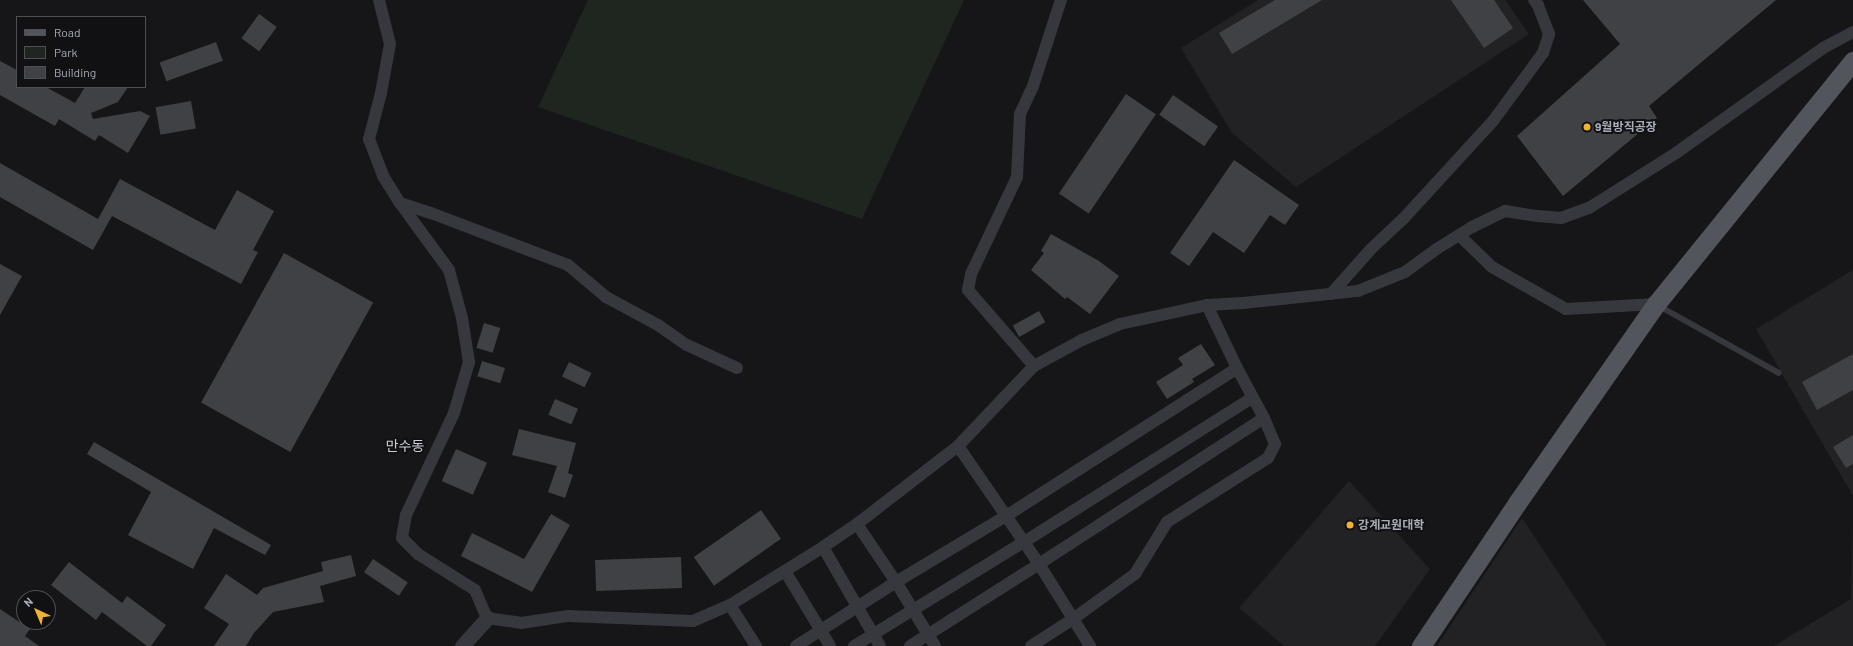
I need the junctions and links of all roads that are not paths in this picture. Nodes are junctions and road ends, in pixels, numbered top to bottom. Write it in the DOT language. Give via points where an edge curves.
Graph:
graph roads {
  1 [pos="379,0"];
  2 [pos="1061,0"];
  3 [pos="1534,0"];
  4 [pos="1853,32"];
  5 [pos="1853,62"];
  6 [pos="400,203"];
  7 [pos="1459,235"];
  8 [pos="1330,294"];
  9 [pos="1656,304"];
  10 [pos="1206,305"];
  11 [pos="1034,366"];
  12 [pos="737,368"];
  13 [pos="1237,368"];
  14 [pos="1779,374"];
  15 [pos="1252,398"];
  16 [pos="1264,418"];
  17 [pos="958,446"];
  18 [pos="1006,516"];
  19 [pos="857,524"];
  20 [pos="1024,542"];
  21 [pos="823,547"];
  22 [pos="1039,564"];
  23 [pos="785,571"];
  24 [pos="896,582"];
  25 [pos="730,605"];
  26 [pos="856,607"];
  27 [pos="913,610"];
  28 [pos="487,618"];
  29 [pos="1073,619"];
  30 [pos="820,629"];
  31 [pos="872,634"];
  32 [pos="928,635"];
  33 [pos="462,646"];
  34 [pos="756,646"];
  35 [pos="796,646"];
  36 [pos="830,646"];
  37 [pos="854,646"];
  38 [pos="880,646"];
  39 [pos="910,646"];
  40 [pos="935,646"];
  41 [pos="1031,646"];
  42 [pos="1090,646"];
  43 [pos="1421,646"];
  1 -- 6 [label="street" via="390,44 369,139 383,176"];
  2 -- 11 [label="street" via="1033,86 1020,114 1017,177 971,274 968,290"];
  3 -- 8 [label="street" via="1549,34 1543,53 1493,121"];
  4 -- 7 [label="street" via="1823,48 1676,153 1589,208 1561,218 1505,211"];
  5 -- 9 [label="main road"];
  6 -- 12 [label="street" via="568,265 606,297 658,325 686,345"];
  6 -- 28 [label="street" via="449,270 462,318 469,362 454,413 406,515 402,538 418,554 474,590"];
  7 -- 8 [label="street" via="1405,272 1358,291"];
  7 -- 9 [label="street" via="1492,267 1566,309"];
  8 -- 10 [label="street" via="1243,304"];
  9 -- 14 [label="lane"];
  9 -- 43 [label="main road"];
  10 -- 11 [label="street" via="1120,324 1082,340"];
  10 -- 13 [label="street"];
  11 -- 17 [label="street"];
  13 -- 15 [label="street"];
  13 -- 18 [label="street"];
  15 -- 16 [label="street"];
  15 -- 20 [label="street"];
  16 -- 22 [label="street"];
  16 -- 29 [label="street" via="1275,444 1268,458 1167,522 1135,574"];
  17 -- 18 [label="street"];
  17 -- 19 [label="street"];
  18 -- 20 [label="street"];
  18 -- 24 [label="street"];
  19 -- 21 [label="street"];
  19 -- 24 [label="street"];
  20 -- 22 [label="street"];
  20 -- 27 [label="street"];
  21 -- 23 [label="street"];
  21 -- 26 [label="street"];
  22 -- 29 [label="street"];
  22 -- 32 [label="street"];
  23 -- 25 [label="street"];
  23 -- 30 [label="street"];
  24 -- 26 [label="street"];
  24 -- 27 [label="street"];
  25 -- 28 [label="street" via="693,621 568,616 521,623"];
  25 -- 34 [label="street"];
  26 -- 30 [label="street"];
  26 -- 31 [label="street"];
  27 -- 31 [label="street"];
  27 -- 32 [label="street"];
  28 -- 33 [label="street"];
  29 -- 41 [label="street"];
  29 -- 42 [label="street"];
  30 -- 35 [label="street"];
  30 -- 36 [label="street"];
  31 -- 37 [label="street"];
  31 -- 38 [label="street"];
  32 -- 39 [label="street"];
  32 -- 40 [label="street"];
}
